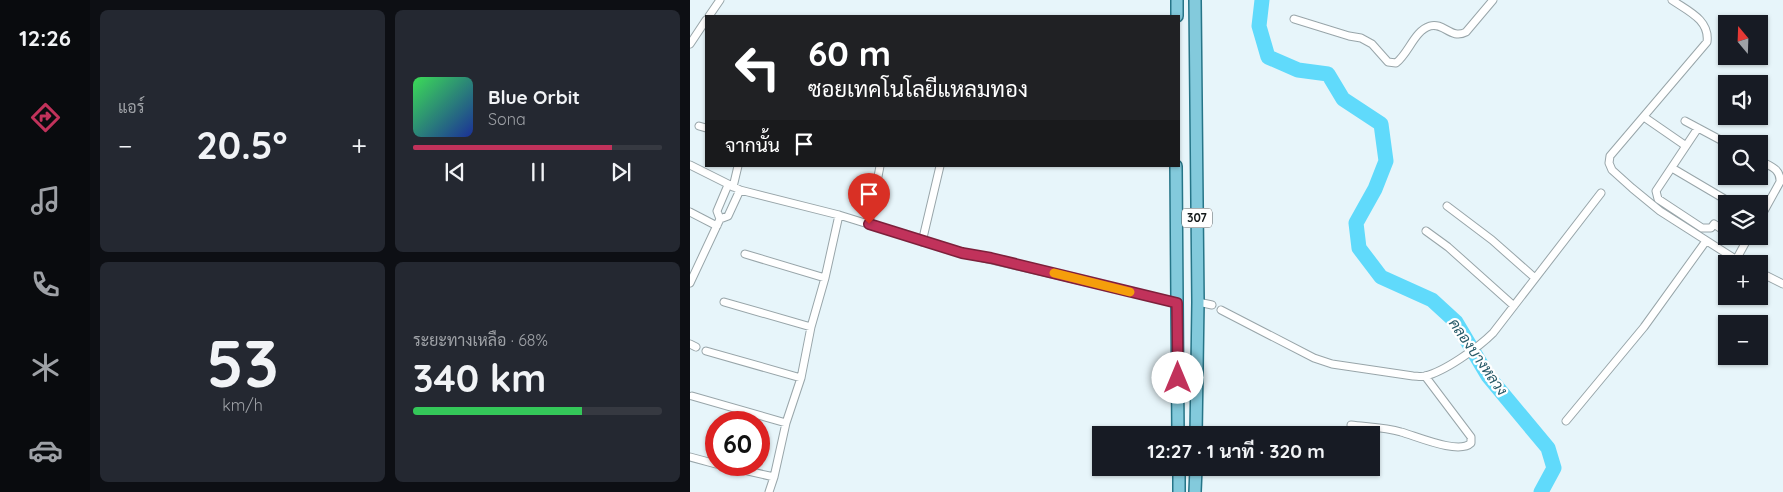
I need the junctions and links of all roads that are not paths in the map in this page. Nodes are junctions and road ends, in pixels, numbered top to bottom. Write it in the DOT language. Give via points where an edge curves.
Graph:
graph roads {
  1 [pos="720,0"];
  2 [pos="1177,0"];
  3 [pos="1195,0"];
  4 [pos="1493,0"];
  5 [pos="1672,0"];
  6 [pos="710,15"];
  7 [pos="1177,15"];
  8 [pos="1294,19"];
  9 [pos="705,22"];
  10 [pos="690,44"];
  11 [pos="1644,118"];
  12 [pos="1685,121"];
  13 [pos="1698,128"];
  14 [pos="1718,139"];
  15 [pos="1686,146"];
  16 [pos="690,165"];
  17 [pos="1768,165"];
  18 [pos="738,167"];
  19 [pos="880,167"];
  20 [pos="940,167"];
  21 [pos="1176,167"];
  22 [pos="1672,168"];
  23 [pos="730,186"];
  24 [pos="740,190"];
  25 [pos="1602,193"];
  26 [pos="1718,195"];
  27 [pos="1768,204"];
  28 [pos="1447,206"];
  29 [pos="690,212"];
  30 [pos="839,215"];
  31 [pos="720,218"];
  32 [pos="869,224"];
  33 [pos="717,226"];
  34 [pos="1718,227"];
  35 [pos="1426,231"];
  36 [pos="1706,241"];
  37 [pos="922,242"];
  38 [pos="745,254"];
  39 [pos="1728,255"];
  40 [pos="1768,276"];
  41 [pos="825,278"];
  42 [pos="1535,278"];
  43 [pos="691,280"];
  44 [pos="1783,284"];
  45 [pos="724,302"];
  46 [pos="1198,302"];
  47 [pos="1177,303"];
  48 [pos="1212,305"];
  49 [pos="1514,306"];
  50 [pos="1221,310"];
  51 [pos="812,328"];
  52 [pos="706,351"];
  53 [pos="1425,376"];
  54 [pos="801,378"];
  55 [pos="692,396"];
  56 [pos="1566,421"];
  57 [pos="786,423"];
  58 [pos="1350,425"];
  59 [pos="1178,426"];
  60 [pos="1196,426"];
  61 [pos="690,457"];
  62 [pos="705,461"];
  63 [pos="766,476"];
  64 [pos="1178,476"];
  65 [pos="1196,476"];
  66 [pos="774,478"];
  67 [pos="769,492"];
  68 [pos="1179,492"];
  69 [pos="1196,492"];
  1 -- 6 [label="street"];
  2 -- 7 [label="main road"];
  3 -- 46 [label="main road, 307"];
  4 -- 8 [label="street" via="1461,35 1438,26 1424,29 1396,63 1388,62 1372,44 1361,38"];
  5 -- 11 [label="street" via="1702,22 1708,34 1707,42"];
  9 -- 10 [label="street"];
  11 -- 15 [label="street"];
  11 -- 36 [label="street" via="1610,156 1612,170 1660,211"];
  12 -- 13 [label="street"];
  13 -- 14 [label="street"];
  13 -- 15 [label="street"];
  15 -- 22 [label="street"];
  16 -- 23 [label="street"];
  17 -- 27 [label="street" via="1778,170 1780,182"];
  18 -- 23 [label="street"];
  19 -- 32 [label="street"];
  20 -- 37 [label="street"];
  21 -- 47 [label="main road, 307"];
  22 -- 26 [label="street"];
  22 -- 34 [label="street" via="1656,191 1658,199 1702,228 1711,228 1714,224"];
  23 -- 24 [label="street"];
  23 -- 31 [label="street" via="717,211"];
  24 -- 30 [label="street"];
  24 -- 31 [label="street" via="728,216"];
  25 -- 42 [label="street"];
  28 -- 42 [label="street"];
  29 -- 33 [label="street"];
  30 -- 32 [label="street"];
  30 -- 41 [label="street"];
  31 -- 33 [label="street"];
  32 -- 37 [label="street"];
  33 -- 43 [label="street"];
  35 -- 49 [label="street"];
  36 -- 39 [label="street"];
  36 -- 56 [label="street" via="1644,328"];
  37 -- 47 [label="street"];
  38 -- 41 [label="street"];
  40 -- 44 [label="street"];
  41 -- 51 [label="street"];
  42 -- 49 [label="street"];
  45 -- 51 [label="street"];
  46 -- 48 [label="street"];
  46 -- 60 [label="main road, 307"];
  47 -- 59 [label="main road, 307"];
  49 -- 53 [label="street" via="1481,345"];
  50 -- 53 [label="street" via="1297,350 1332,364"];
  51 -- 54 [label="street"];
  52 -- 54 [label="street"];
  53 -- 58 [label="street" via="1471,437 1469,445 1464,448 1400,431"];
  54 -- 57 [label="street"];
  55 -- 57 [label="street"];
  57 -- 66 [label="street"];
  61 -- 62 [label="street"];
  63 -- 66 [label="street"];
  64 -- 68 [label="main road"];
  65 -- 69 [label="main road"];
  66 -- 67 [label="street"];
}
